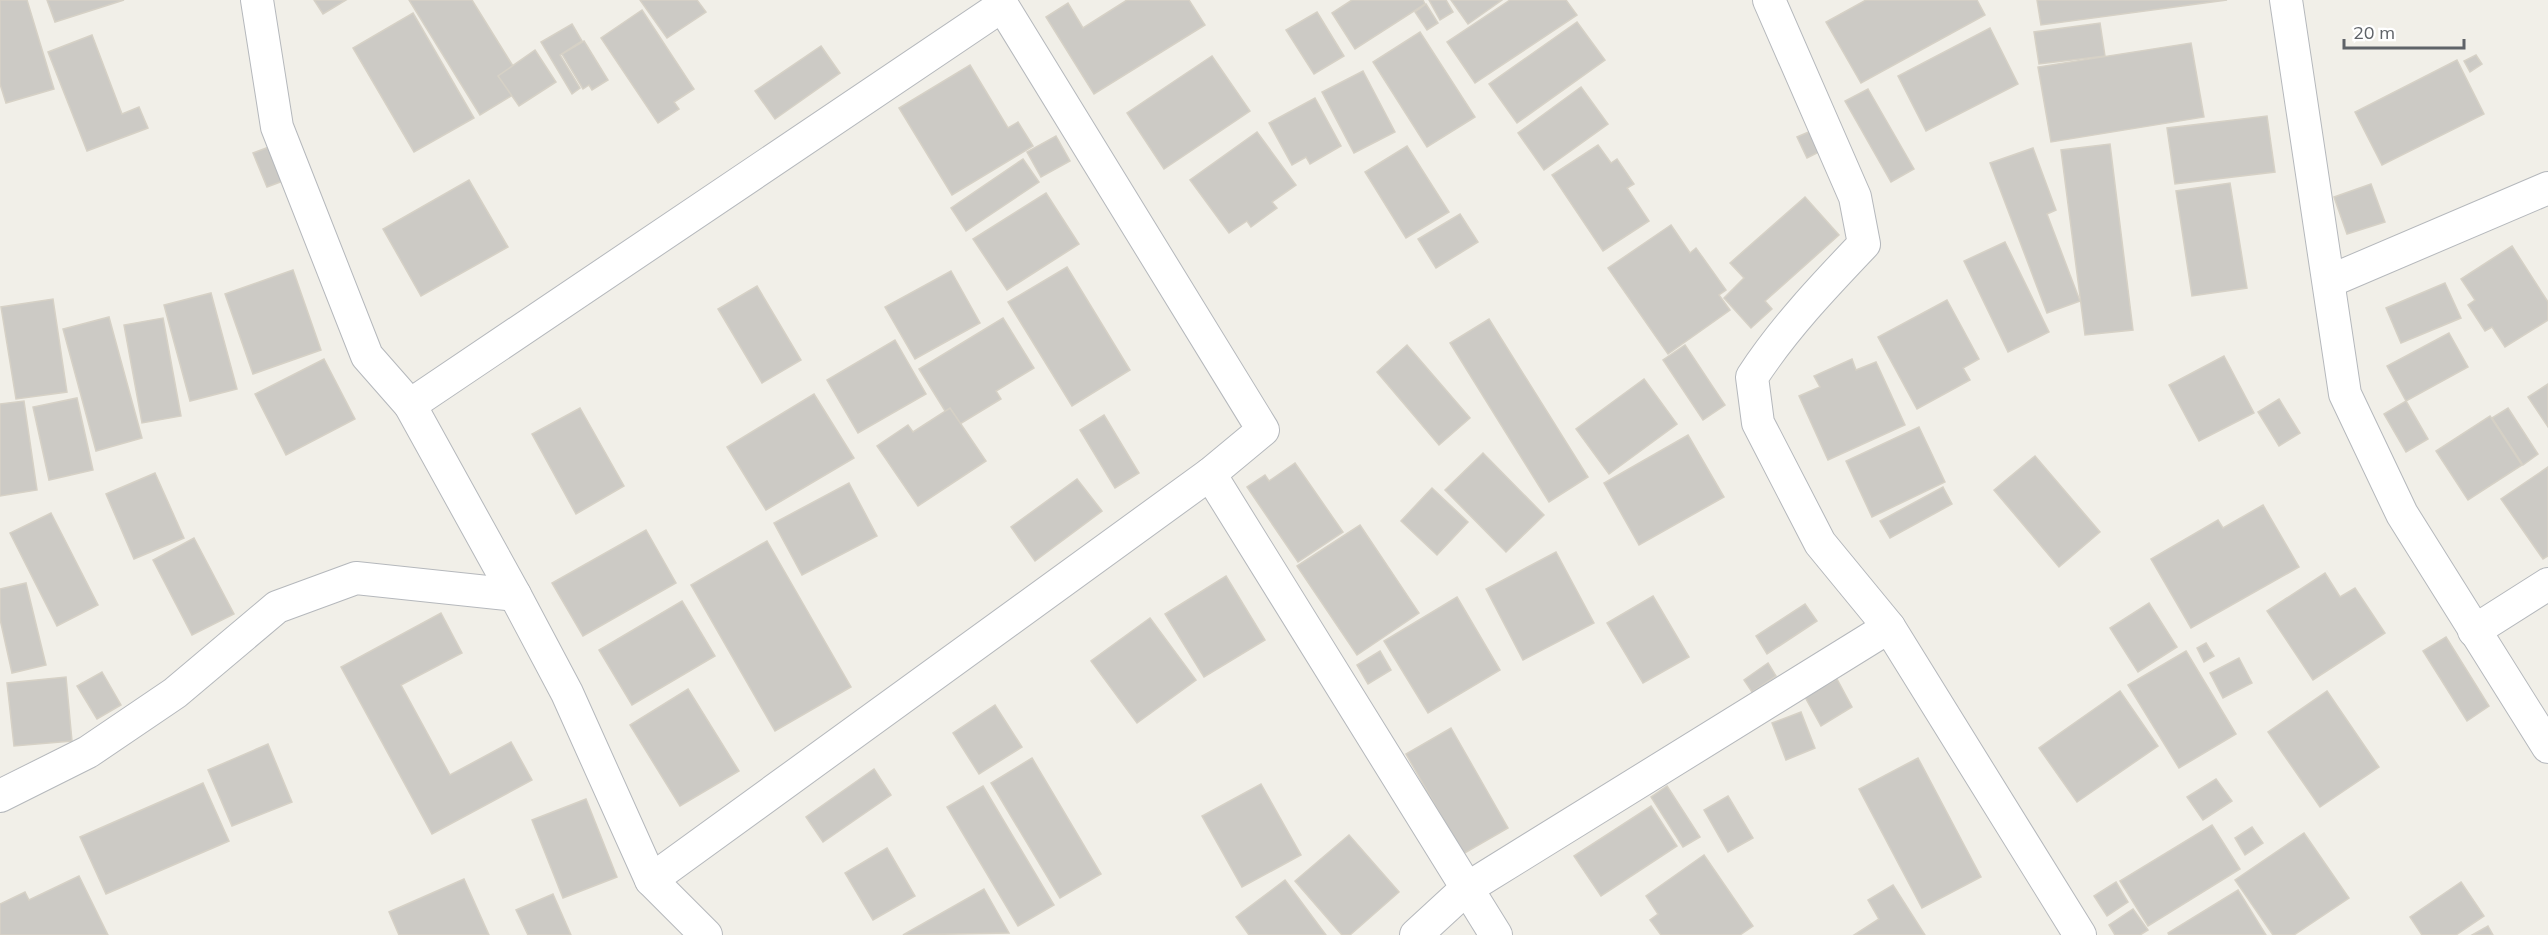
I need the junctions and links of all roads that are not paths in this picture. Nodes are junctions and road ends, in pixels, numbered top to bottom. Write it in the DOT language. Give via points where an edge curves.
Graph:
graph roads {
  1 [pos="256,0"];
  2 [pos="1769,0"];
  3 [pos="2286,0"];
  4 [pos="1000,3"];
  5 [pos="2548,188"];
  6 [pos="2330,281"];
  7 [pos="410,405"];
  8 [pos="1210,474"];
  9 [pos="2548,584"];
  10 [pos="515,595"];
  11 [pos="1889,627"];
  12 [pos="2474,631"];
  13 [pos="2548,747"];
  14 [pos="0,796"];
  15 [pos="651,880"];
  16 [pos="1466,889"];
  17 [pos="705,935"];
  18 [pos="1416,935"];
  19 [pos="1496,935"];
  20 [pos="2080,935"];
  1 -- 7 [label="street" via="278,126 367,356"];
  2 -- 11 [label="street" via="1855,197 1864,244 1813,298 1752,377 1758,423 1821,543"];
  3 -- 6 [label="street"];
  4 -- 7 [label="street"];
  4 -- 8 [label="street" via="1263,430"];
  5 -- 6 [label="street"];
  6 -- 12 [label="street" via="2345,394 2402,514"];
  7 -- 10 [label="street"];
  8 -- 15 [label="street"];
  8 -- 16 [label="street"];
  9 -- 12 [label="street"];
  10 -- 14 [label="street" via="357,578 277,607 175,693 88,752"];
  10 -- 15 [label="street" via="567,693"];
  11 -- 16 [label="street"];
  11 -- 20 [label="street"];
  12 -- 13 [label="street"];
  15 -- 17 [label="street"];
  16 -- 18 [label="street"];
  16 -- 19 [label="street"];
}
